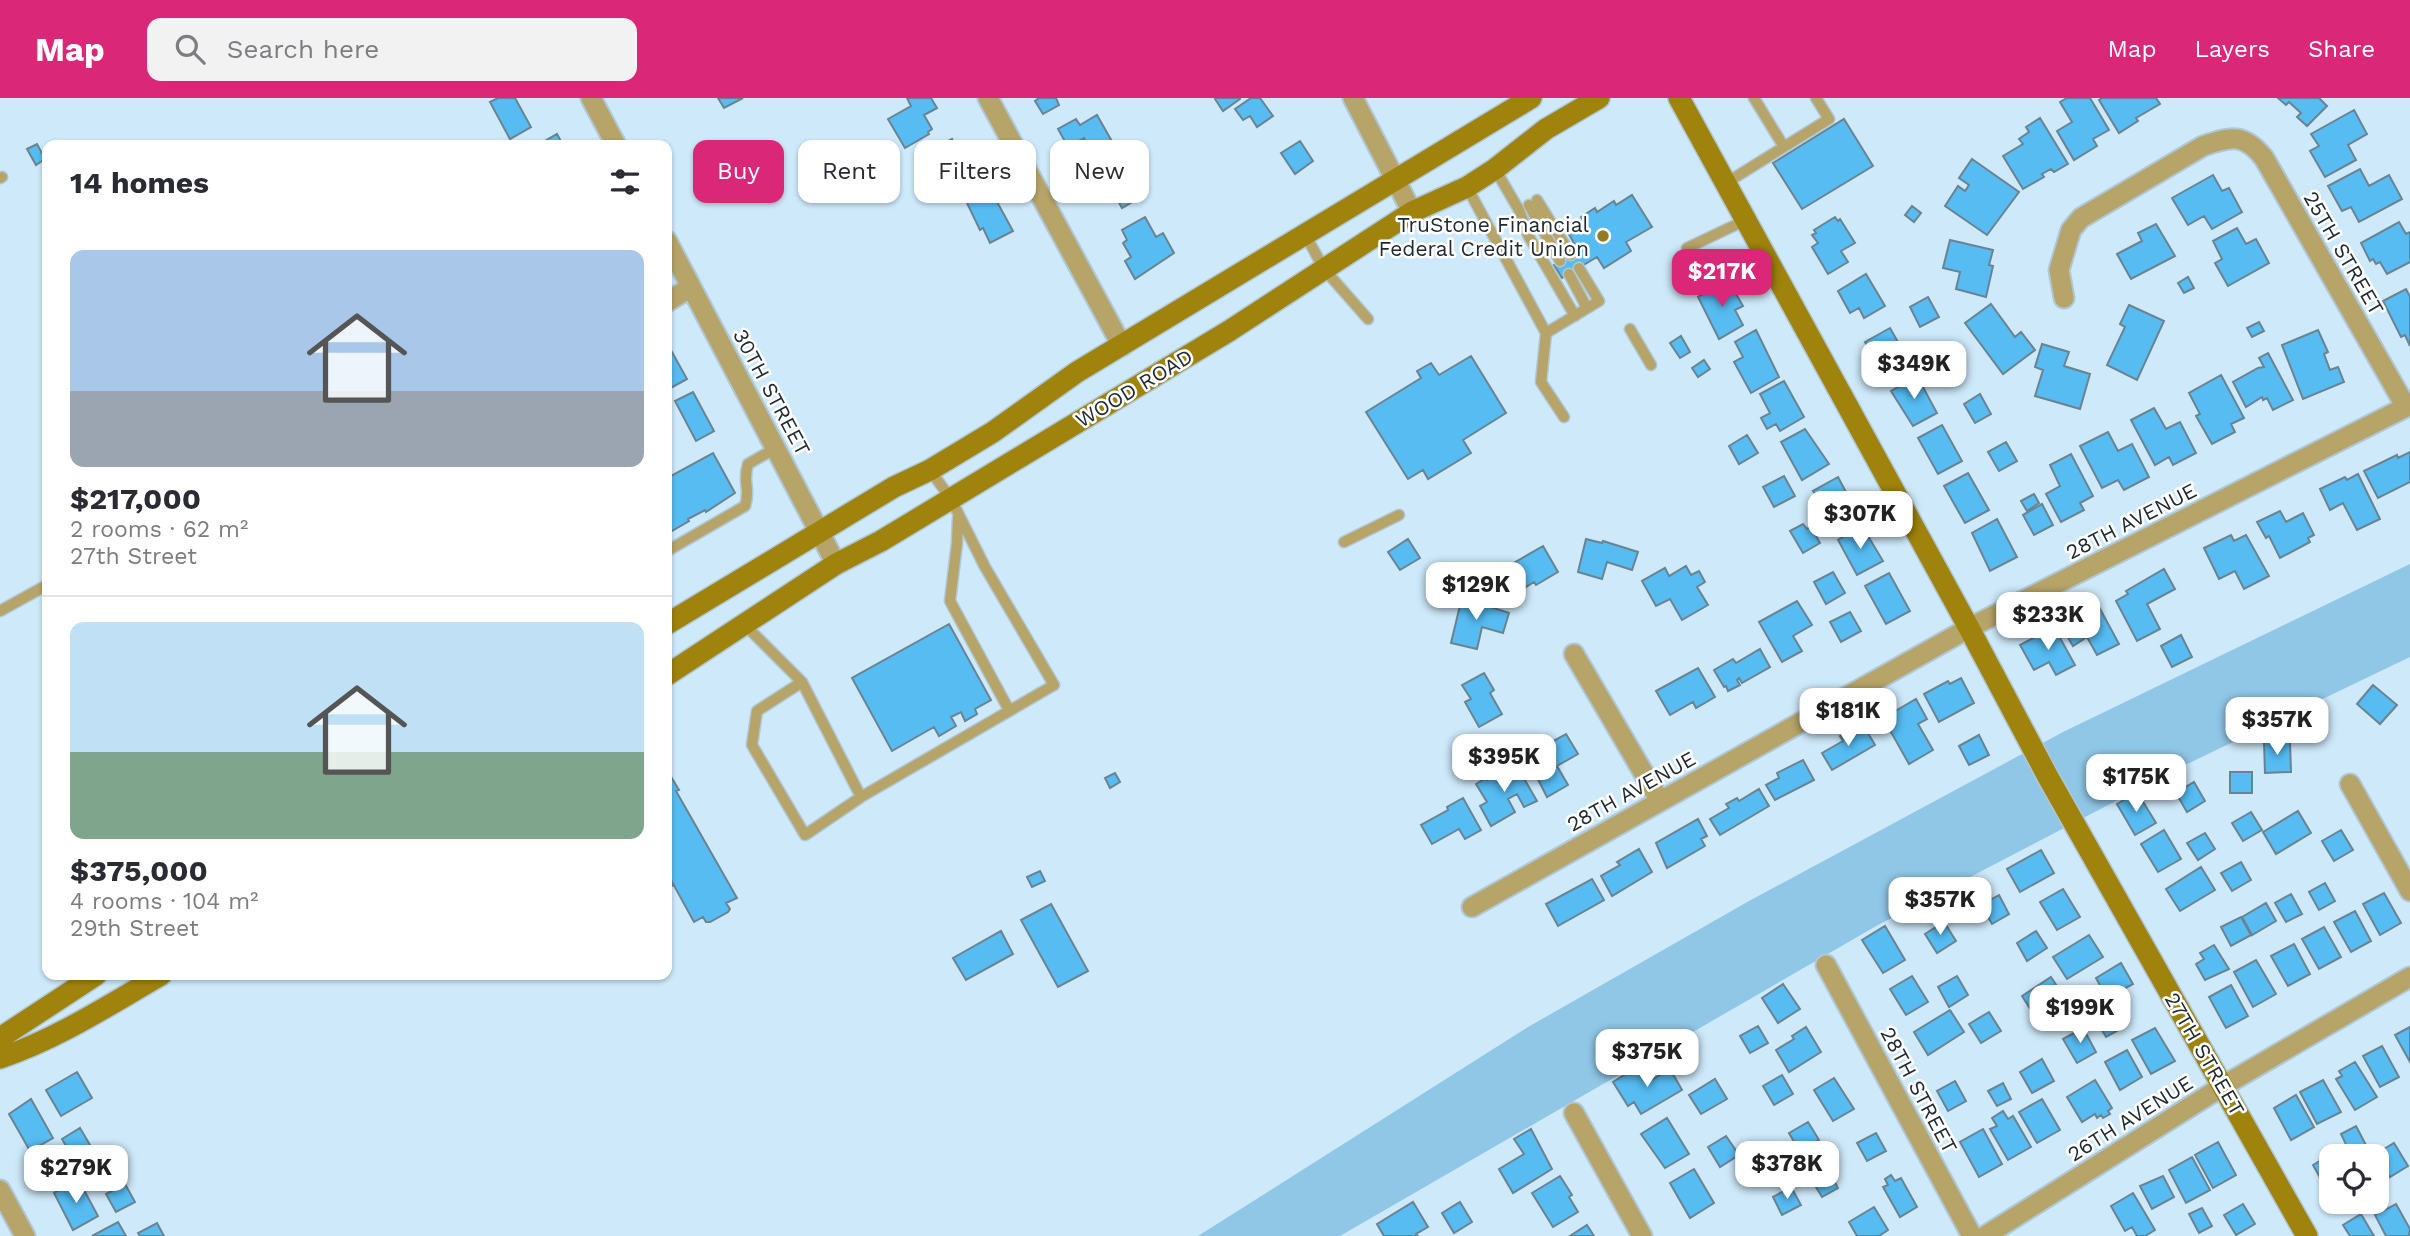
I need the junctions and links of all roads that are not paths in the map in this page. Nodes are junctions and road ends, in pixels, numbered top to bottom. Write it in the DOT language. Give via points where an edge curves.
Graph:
graph roads {
  1 [pos="591,98"];
  2 [pos="988,98"];
  3 [pos="1353,98"];
  4 [pos="1531,98"];
  5 [pos="1598,98"];
  6 [pos="1679,98"];
  7 [pos="1754,98"];
  8 [pos="1816,98"];
  9 [pos="613,140"];
  10 [pos="1784,147"];
  11 [pos="1495,169"];
  12 [pos="1396,179"];
  13 [pos="1726,183"];
  14 [pos="1467,187"];
  15 [pos="1528,205"];
  16 [pos="1412,212"];
  17 [pos="1746,220"];
  18 [pos="1306,236"];
  19 [pos="1687,248"];
  20 [pos="672,251"];
  21 [pos="1571,255"];
  22 [pos="1560,261"];
  23 [pos="1579,268"];
  24 [pos="1324,269"];
  25 [pos="1569,274"];
  26 [pos="691,287"];
  27 [pos="2064,298"];
  28 [pos="672,299"];
  29 [pos="1587,308"];
  30 [pos="1575,316"];
  31 [pos="1368,319"];
  32 [pos="1630,329"];
  33 [pos="1546,333"];
  34 [pos="1122,346"];
  35 [pos="1651,365"];
  36 [pos="2408,406"];
  37 [pos="1564,416"];
  38 [pos="776,448"];
  39 [pos="930,470"];
  40 [pos="954,507"];
  41 [pos="1399,515"];
  42 [pos="819,531"];
  43 [pos="1344,542"];
  44 [pos="672,548"];
  45 [pos="836,564"];
  46 [pos="42,588"];
  47 [pos="0,611"];
  48 [pos="672,621"];
  49 [pos="744,624"];
  50 [pos="1969,628"];
  51 [pos="1574,654"];
  52 [pos="672,672"];
  53 [pos="802,682"];
  54 [pos="1009,710"];
  55 [pos="2350,784"];
  56 [pos="862,797"];
  57 [pos="1660,801"];
  58 [pos="2410,891"];
  59 [pos="1472,907"];
  60 [pos="1826,965"];
  61 [pos="2410,977"];
  62 [pos="88,980"];
  63 [pos="152,980"];
  64 [pos="0,1038"];
  65 [pos="0,1058"];
  66 [pos="2223,1086"];
  67 [pos="1574,1113"];
  68 [pos="0,1190"];
  69 [pos="25,1236"];
  70 [pos="1642,1236"];
  71 [pos="1972,1236"];
  72 [pos="1985,1236"];
  73 [pos="2308,1236"];
  1 -- 9 [label="street"];
  2 -- 34 [label="street"];
  3 -- 12 [label="street"];
  4 -- 12 [label="street, WOOD ROAD"];
  5 -- 11 [label="street, WOOD ROAD" via="1546,129"];
  6 -- 13 [label="street, 27TH STREET"];
  7 -- 10 [label="lane"];
  8 -- 10 [label="lane" via="1829,119"];
  10 -- 13 [label="lane"];
  11 -- 14 [label="street, WOOD ROAD"];
  11 -- 15 [label="lane"];
  12 -- 16 [label="street"];
  12 -- 18 [label="street, WOOD ROAD"];
  13 -- 17 [label="street, 27TH STREET"];
  14 -- 16 [label="street, WOOD ROAD"];
  14 -- 33 [label="lane"];
  15 -- 21 [label="lane"];
  15 -- 22 [label="lane"];
  15 -- 30 [label="lane" via="1528,235"];
  16 -- 24 [label="street, WOOD ROAD"];
  17 -- 19 [label="lane"];
  17 -- 50 [label="street, 27TH STREET"];
  18 -- 24 [label="lane"];
  18 -- 34 [label="street, WOOD ROAD"];
  20 -- 26 [label="street, 30TH STREET"];
  23 -- 29 [label="lane" via="1599,301"];
  24 -- 31 [label="lane"];
  24 -- 40 [label="street, WOOD ROAD"];
  25 -- 29 [label="lane"];
  26 -- 28 [label="street"];
  26 -- 38 [label="street, 30TH STREET"];
  27 -- 36 [label="street, 25TH STREET" via="2059,270 2071,230 2081,218 2192,152 2216,141 2242,139 2264,158"];
  29 -- 30 [label="lane"];
  30 -- 33 [label="lane"];
  32 -- 35 [label="lane"];
  33 -- 37 [label="lane" via="1541,382"];
  34 -- 39 [label="street, WOOD ROAD"];
  36 -- 50 [label="street, 28TH AVENUE"];
  38 -- 42 [label="street, 30TH STREET"];
  38 -- 44 [label="lane" via="748,464 745,506"];
  39 -- 40 [label="lane"];
  39 -- 42 [label="street, WOOD ROAD"];
  40 -- 45 [label="street, WOOD ROAD"];
  40 -- 54 [label="lane" via="957,543 950,601"];
  40 -- 54 [label="lane" via="1054,685"];
  41 -- 43 [label="lane"];
  42 -- 45 [label="street, 30TH STREET"];
  42 -- 48 [label="street, WOOD ROAD"];
  45 -- 49 [label="street, WOOD ROAD"];
  46 -- 47 [label="lane"];
  49 -- 52 [label="street, WOOD ROAD"];
  49 -- 53 [label="lane"];
  50 -- 57 [label="street, 28TH AVENUE"];
  50 -- 66 [label="street, 27TH STREET" via="2048,778"];
  51 -- 57 [label="street"];
  53 -- 56 [label="lane"];
  53 -- 56 [label="lane" via="757,710 752,745 805,835"];
  54 -- 56 [label="lane"];
  55 -- 58 [label="street"];
  57 -- 59 [label="street, 28TH AVENUE"];
  60 -- 71 [label="street, 28TH STREET"];
  61 -- 66 [label="street, 26TH AVENUE"];
  62 -- 64 [label="street"];
  63 -- 65 [label="street" via="76,1024"];
  66 -- 72 [label="street, 26TH AVENUE"];
  66 -- 73 [label="street, 27TH STREET"];
  67 -- 70 [label="street"];
  68 -- 69 [label="street"];
}
